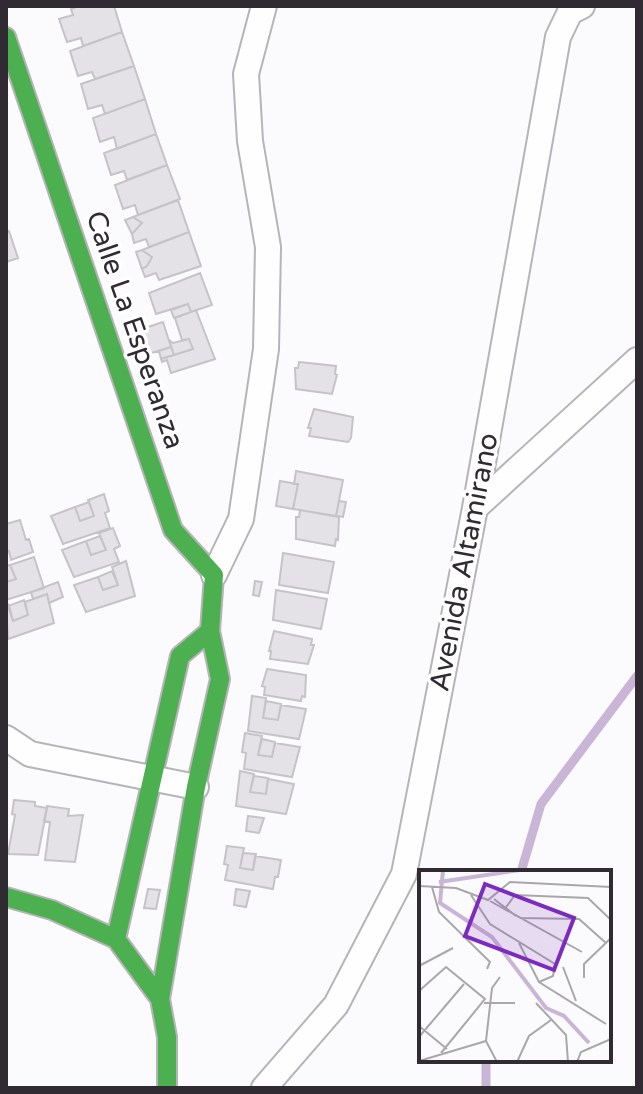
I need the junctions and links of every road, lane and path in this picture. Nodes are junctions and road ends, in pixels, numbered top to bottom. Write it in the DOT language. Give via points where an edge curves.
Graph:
graph roads {
  1 [pos="264,6"];
  2 [pos="582,6"];
  3 [pos="6,37"];
  4 [pos="637,360"];
  5 [pos="475,508"];
  6 [pos="214,575"];
  7 [pos="210,631"];
  8 [pos="6,738"];
  9 [pos="151,779"];
  10 [pos="196,787"];
  11 [pos="6,897"];
  12 [pos="116,939"];
  13 [pos="160,999"];
  14 [pos="167,1088"];
  15 [pos="264,1088"];
  1 -- 6 [label="street" via="246,74 250,141 268,247 266,349 241,519"];
  2 -- 5 [label="street, Avenida Altamirano" via="570,12 558,37"];
  3 -- 6 [label="street, Calle La Esperanza" via="173,530"];
  4 -- 5 [label="street"];
  5 -- 15 [label="street, Avenida Altamirano" via="404,874 336,1005"];
  6 -- 7 [label="street"];
  7 -- 9 [label="street" via="180,656"];
  7 -- 10 [label="street" via="220,679"];
  8 -- 9 [label="street" via="30,754"];
  9 -- 10 [label="street"];
  9 -- 12 [label="street"];
  10 -- 13 [label="street"];
  11 -- 12 [label="street" via="52,910"];
  12 -- 13 [label="street"];
  13 -- 14 [label="street"];
}
